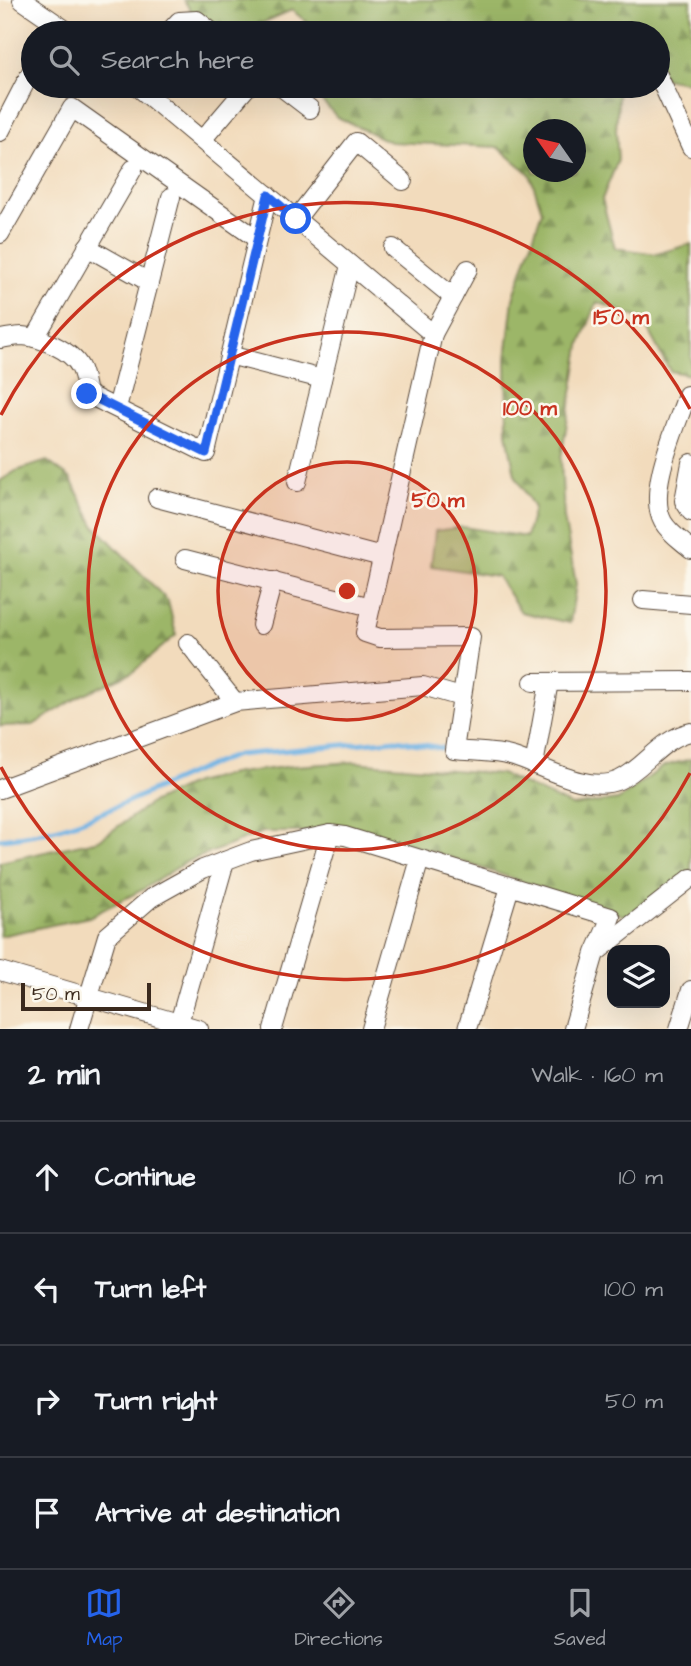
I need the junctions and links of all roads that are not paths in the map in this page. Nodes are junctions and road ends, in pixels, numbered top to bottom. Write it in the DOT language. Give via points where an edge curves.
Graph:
graph roads {
  1 [pos="22,0"];
  2 [pos="48,21"];
  3 [pos="179,21"];
  4 [pos="198,21"];
  5 [pos="21,91"];
  6 [pos="151,98"];
  7 [pos="238,98"];
  8 [pos="296,98"];
  9 [pos="668,98"];
  10 [pos="310,109"];
  11 [pos="0,132"];
  12 [pos="202,140"];
  13 [pos="691,148"];
  14 [pos="133,169"];
  15 [pos="403,181"];
  16 [pos="268,195"];
  17 [pos="171,197"];
  18 [pos="296,219"];
  19 [pos="0,234"];
  20 [pos="257,239"];
  21 [pos="87,247"];
  22 [pos="393,248"];
  23 [pos="350,265"];
  24 [pos="468,269"];
  25 [pos="149,282"];
  26 [pos="453,297"];
  27 [pos="433,334"];
  28 [pos="35,338"];
  29 [pos="0,339"];
  30 [pos="229,355"];
  31 [pos="322,379"];
  32 [pos="691,395"];
  33 [pos="117,408"];
  34 [pos="691,463"];
  35 [pos="297,482"];
  36 [pos="157,498"];
  37 [pos="691,512"];
  38 [pos="691,549"];
  39 [pos="382,556"];
  40 [pos="185,559"];
  41 [pos="273,581"];
  42 [pos="643,600"];
  43 [pos="691,604"];
  44 [pos="371,607"];
  45 [pos="261,625"];
  46 [pos="188,643"];
  47 [pos="691,681"];
  48 [pos="461,697"];
  49 [pos="235,702"];
  50 [pos="691,732"];
  51 [pos="534,765"];
  52 [pos="0,789"];
  53 [pos="330,834"];
  54 [pos="420,859"];
  55 [pos="225,861"];
  56 [pos="691,878"];
  57 [pos="510,887"];
  58 [pos="596,953"];
  59 [pos="0,971"];
  60 [pos="691,990"];
  61 [pos="88,996"];
  62 [pos="180,1023"];
  63 [pos="79,1029"];
  64 [pos="199,1029"];
  65 [pos="273,1029"];
  66 [pos="370,1029"];
  67 [pos="467,1029"];
  68 [pos="573,1029"];
  69 [pos="680,1029"];
  1 -- 2 [label="street"];
  3 -- 4 [label="street"];
  5 -- 11 [label="street"];
  6 -- 12 [label="street"];
  7 -- 12 [label="street"];
  8 -- 10 [label="street"];
  9 -- 13 [label="street"];
  12 -- 16 [label="street"];
  14 -- 21 [label="street"];
  15 -- 18 [label="street" via="356,142"];
  16 -- 18 [label="street"];
  16 -- 20 [label="street"];
  17 -- 25 [label="street"];
  18 -- 23 [label="street"];
  19 -- 20 [label="street" via="72,108"];
  20 -- 30 [label="street"];
  21 -- 25 [label="street"];
  21 -- 28 [label="street"];
  22 -- 26 [label="street"];
  23 -- 27 [label="street"];
  23 -- 31 [label="street"];
  24 -- 26 [label="street"];
  25 -- 33 [label="street"];
  26 -- 27 [label="street"];
  27 -- 39 [label="street"];
  28 -- 29 [label="street"];
  28 -- 33 [label="street" via="73,357 81,367 87,394"];
  30 -- 31 [label="street"];
  30 -- 33 [label="street" via="206,453"];
  31 -- 35 [label="street"];
  32 -- 38 [label="street" via="687,395 658,482 657,502 668,530"];
  34 -- 37 [label="street" via="684,501"];
  36 -- 39 [label="street"];
  39 -- 44 [label="street"];
  40 -- 41 [label="street"];
  41 -- 44 [label="street"];
  41 -- 45 [label="street"];
  42 -- 43 [label="street"];
  44 -- 48 [label="street" via="365,633 380,638 471,637"];
  46 -- 49 [label="street"];
  47 -- 51 [label="street" via="541,682"];
  48 -- 49 [label="street" via="422,686"];
  48 -- 51 [label="street" via="454,750 513,756"];
  49 -- 52 [label="street"];
  50 -- 51 [label="street" via="672,739 618,780 600,783"];
  53 -- 54 [label="street"];
  53 -- 55 [label="street"];
  53 -- 65 [label="street"];
  54 -- 57 [label="street"];
  54 -- 66 [label="street"];
  55 -- 61 [label="street" via="151,898 107,936"];
  55 -- 62 [label="street"];
  56 -- 58 [label="street"];
  57 -- 58 [label="street" via="611,917"];
  57 -- 67 [label="street"];
  58 -- 68 [label="street"];
  59 -- 61 [label="street"];
  60 -- 69 [label="street"];
  61 -- 62 [label="street"];
  61 -- 63 [label="street"];
  62 -- 64 [label="street"];
}
